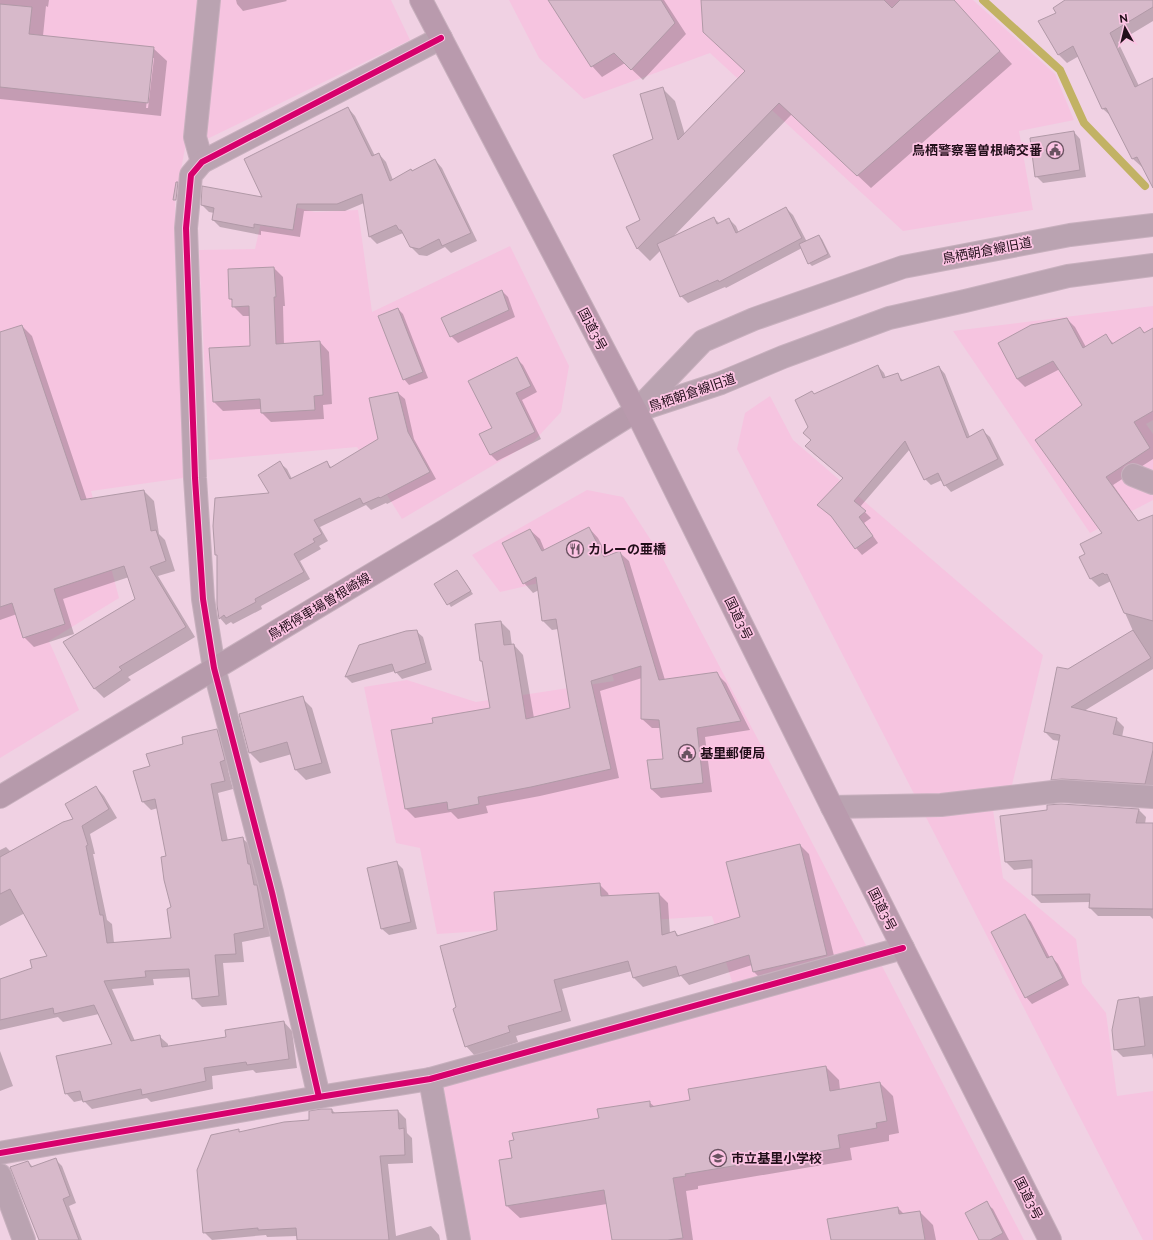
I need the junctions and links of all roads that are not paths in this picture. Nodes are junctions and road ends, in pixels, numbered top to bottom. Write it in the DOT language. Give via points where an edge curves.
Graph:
graph roads {
  1 [pos="208,0"];
  2 [pos="421,0"];
  3 [pos="441,38"];
  4 [pos="202,162"];
  5 [pos="1153,224"];
  6 [pos="1153,265"];
  7 [pos="636,411"];
  8 [pos="214,668"];
  9 [pos="0,797"];
  10 [pos="1153,797"];
  11 [pos="832,807"];
  12 [pos="903,948"];
  13 [pos="430,1079"];
  14 [pos="319,1097"];
  15 [pos="0,1154"];
  16 [pos="0,1175"];
  17 [pos="24,1240"];
  18 [pos="459,1240"];
  19 [pos="1050,1240"];
  1 -- 4 [label="street" via="196,137"];
  2 -- 3 [label="highway, 国道3号"];
  3 -- 4 [label="street"];
  3 -- 7 [label="highway, 国道3号"];
  4 -- 8 [label="street" via="191,175 186,228 195,478 203,599"];
  5 -- 7 [label="street, 鳥栖朝倉線旧道" via="1070,235 903,267 754,319 703,341"];
  6 -- 7 [label="street, 鳥栖朝倉線旧道" via="1068,276 889,318 783,357 722,383"];
  7 -- 8 [label="main road, 鳥栖停車場曽根崎線" via="446,530"];
  7 -- 11 [label="highway, 国道3号"];
  8 -- 9 [label="main road, 鳥栖停車場曽根崎線"];
  8 -- 14 [label="street" via="272,892"];
  10 -- 11 [label="street" via="1061,791 941,805"];
  11 -- 12 [label="highway, 国道3号"];
  12 -- 13 [label="street"];
  12 -- 19 [label="highway, 国道3号"];
  13 -- 14 [label="street"];
  13 -- 18 [label="street"];
  14 -- 15 [label="street"];
  16 -- 17 [label="street"];
}
